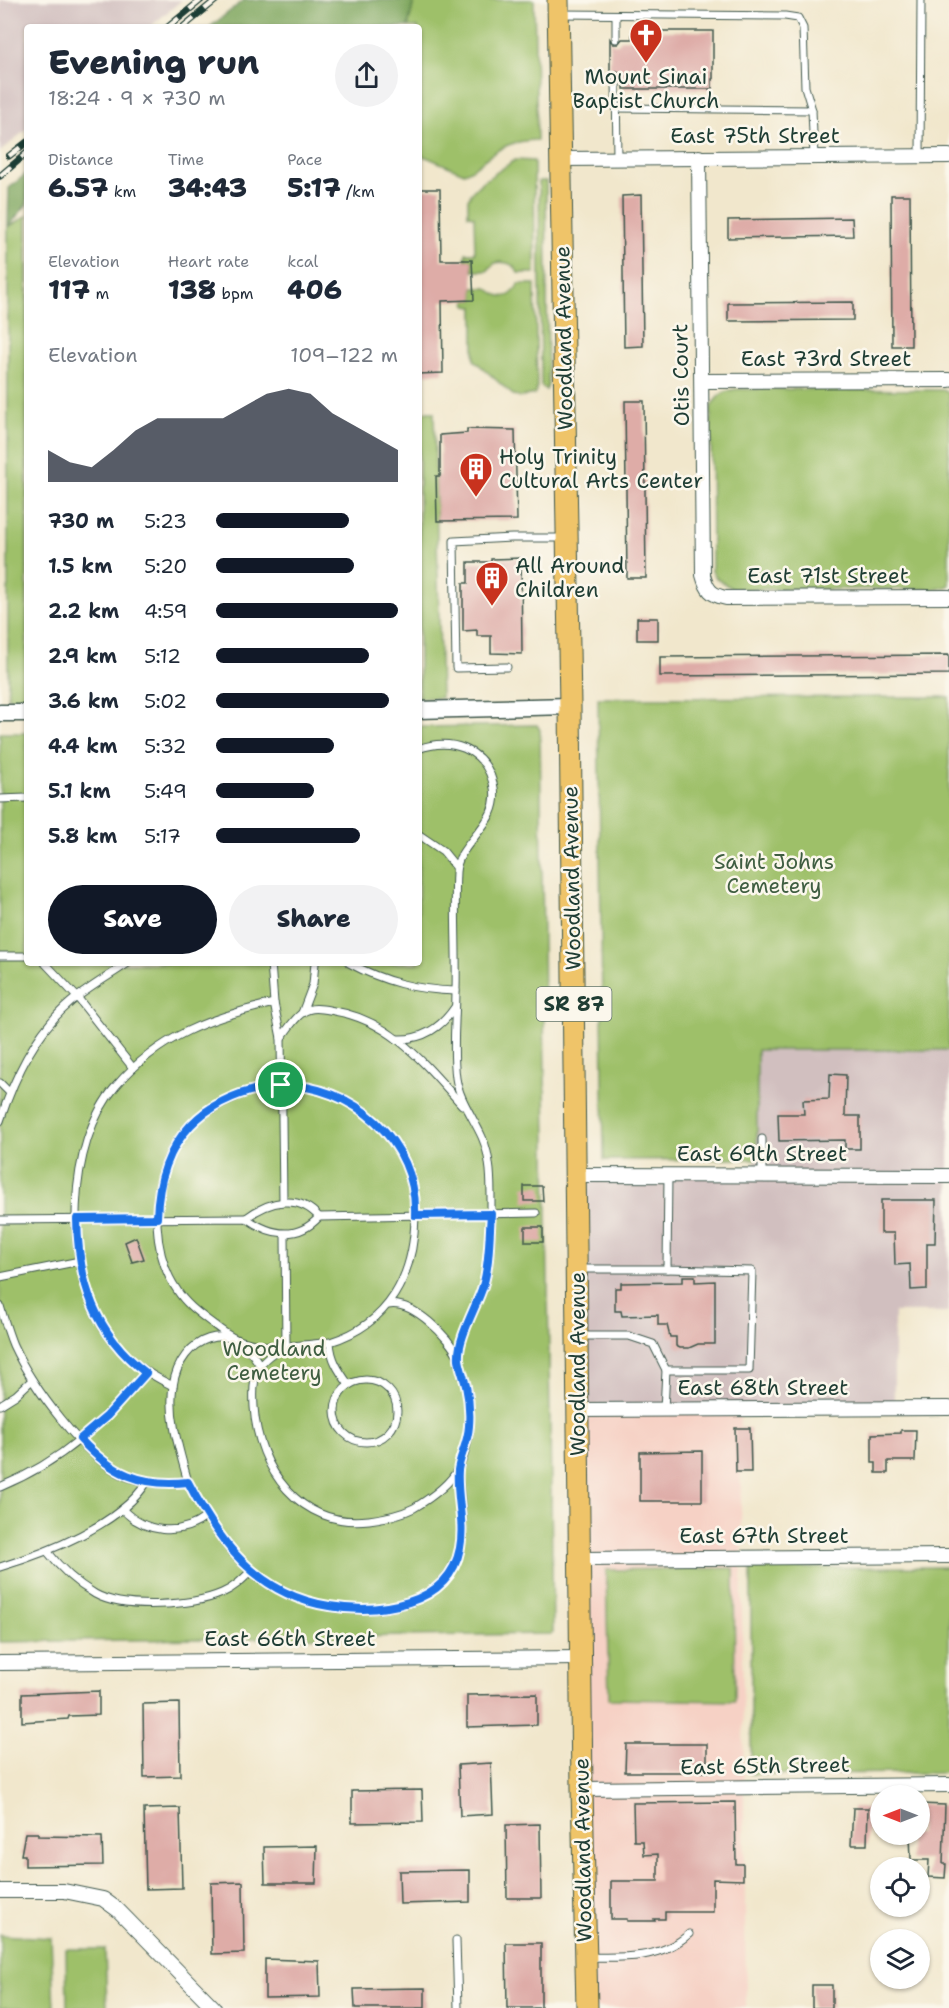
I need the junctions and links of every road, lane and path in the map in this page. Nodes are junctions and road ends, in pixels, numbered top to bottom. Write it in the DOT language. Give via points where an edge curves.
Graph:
graph roads {
  1 [pos="921,0"];
  2 [pos="558,7"];
  3 [pos="616,15"];
  4 [pos="616,39"];
  5 [pos="616,76"];
  6 [pos="617,104"];
  7 [pos="812,110"];
  8 [pos="920,156"];
  9 [pos="949,156"];
  10 [pos="699,157"];
  11 [pos="814,157"];
  12 [pos="561,159"];
  13 [pos="617,159"];
  14 [pos="949,380"];
  15 [pos="703,381"];
  16 [pos="567,538"];
  17 [pos="709,592"];
  18 [pos="949,597"];
  19 [pos="507,667"];
  20 [pos="570,706"];
  21 [pos="422,710"];
  22 [pos="0,713"];
  23 [pos="24,713"];
  24 [pos="422,748"];
  25 [pos="24,798"];
  26 [pos="0,799"];
  27 [pos="422,837"];
  28 [pos="456,867"];
  29 [pos="0,956"];
  30 [pos="24,956"];
  31 [pos="48,966"];
  32 [pos="124,966"];
  33 [pos="270,966"];
  34 [pos="315,966"];
  35 [pos="356,966"];
  36 [pos="456,991"];
  37 [pos="77,997"];
  38 [pos="274,1003"];
  39 [pos="455,1007"];
  40 [pos="302,1012"];
  41 [pos="281,1038"];
  42 [pos="397,1039"];
  43 [pos="133,1068"];
  44 [pos="0,1083"];
  45 [pos="281,1085"];
  46 [pos="9,1092"];
  47 [pos="468,1111"];
  48 [pos="0,1121"];
  49 [pos="762,1139"];
  50 [pos="576,1175"];
  51 [pos="668,1175"];
  52 [pos="762,1175"];
  53 [pos="949,1176"];
  54 [pos="284,1201"];
  55 [pos="491,1214"];
  56 [pos="536,1214"];
  57 [pos="415,1215"];
  58 [pos="318,1217"];
  59 [pos="157,1218"];
  60 [pos="246,1218"];
  61 [pos="77,1219"];
  62 [pos="0,1220"];
  63 [pos="285,1234"];
  64 [pos="80,1261"];
  65 [pos="577,1269"];
  66 [pos="667,1269"];
  67 [pos="0,1277"];
  68 [pos="399,1288"];
  69 [pos="403,1305"];
  70 [pos="0,1306"];
  71 [pos="387,1306"];
  72 [pos="578,1336"];
  73 [pos="233,1338"];
  74 [pos="330,1342"];
  75 [pos="286,1346"];
  76 [pos="459,1358"];
  77 [pos="259,1364"];
  78 [pos="666,1370"];
  79 [pos="146,1373"];
  80 [pos="32,1380"];
  81 [pos="349,1385"];
  82 [pos="173,1386"];
  83 [pos="0,1405"];
  84 [pos="949,1408"];
  85 [pos="578,1410"];
  86 [pos="664,1410"];
  87 [pos="80,1439"];
  88 [pos="458,1469"];
  89 [pos="147,1482"];
  90 [pos="188,1482"];
  91 [pos="0,1487"];
  92 [pos="122,1509"];
  93 [pos="206,1517"];
  94 [pos="47,1551"];
  95 [pos="949,1556"];
  96 [pos="579,1559"];
  97 [pos="0,1567"];
  98 [pos="251,1571"];
  99 [pos="580,1658"];
  100 [pos="0,1663"];
  101 [pos="949,1785"];
  102 [pos="582,1789"];
  103 [pos="0,1891"];
  104 [pos="689,1934"];
  105 [pos="456,1940"];
  106 [pos="586,1957"];
  107 [pos="214,2008"];
  108 [pos="458,2008"];
  109 [pos="587,2008"];
  1 -- 8 [label="lane"];
  2 -- 3 [label="lane"];
  2 -- 12 [label="main road, Woodland Avenue / SR 87"];
  3 -- 4 [label="lane"];
  3 -- 7 [label="lane" via="798,18 803,28 805,87"];
  5 -- 6 [label="lane"];
  6 -- 7 [label="lane"];
  6 -- 13 [label="lane"];
  7 -- 11 [label="lane"];
  8 -- 9 [label="street, East 75th Street"];
  8 -- 11 [label="street, East 75th Street"];
  10 -- 11 [label="street, East 75th Street"];
  10 -- 13 [label="street, East 75th Street"];
  10 -- 15 [label="street, Otis Court"];
  12 -- 13 [label="street, East 75th Street"];
  12 -- 16 [label="main road, Woodland Avenue / SR 87"];
  14 -- 15 [label="street, East 73rd Street"];
  15 -- 17 [label="street, Otis Court" via="704,575"];
  16 -- 19 [label="lane" via="454,541 456,668"];
  16 -- 20 [label="main road, Woodland Avenue / SR 87"];
  17 -- 18 [label="street, East 71st Street" via="726,598"];
  20 -- 21 [label="street"];
  20 -- 50 [label="main road, Woodland Avenue / SR 87"];
  22 -- 23 [label="street"];
  24 -- 28 [label="lane" via="434,744 466,747 484,764 493,783 492,810"];
  25 -- 26 [label="lane"];
  27 -- 28 [label="lane" via="443,851"];
  28 -- 36 [label="lane"];
  29 -- 30 [label="lane"];
  31 -- 37 [label="lane"];
  32 -- 37 [label="lane"];
  33 -- 38 [label="lane"];
  34 -- 40 [label="lane" via="313,984"];
  35 -- 36 [label="lane" via="391,982"];
  36 -- 39 [label="lane"];
  37 -- 43 [label="lane"];
  37 -- 46 [label="lane" via="49,1024"];
  38 -- 41 [label="lane"];
  38 -- 43 [label="lane" via="197,1026 156,1049"];
  39 -- 42 [label="lane" via="435,1029 422,1036"];
  39 -- 47 [label="lane" via="456,1080"];
  40 -- 41 [label="lane"];
  40 -- 42 [label="lane" via="318,1008 345,1013 369,1021"];
  41 -- 45 [label="lane"];
  42 -- 47 [label="lane"];
  43 -- 61 [label="lane" via="102,1105 85,1145"];
  44 -- 46 [label="lane"];
  45 -- 54 [label="lane"];
  45 -- 57 [label="lane" via="325,1090 370,1116 392,1141 407,1168"];
  45 -- 59 [label="lane" via="244,1093 216,1105 191,1123 179,1137 165,1166"];
  46 -- 48 [label="lane"];
  47 -- 55 [label="lane" via="490,1165"];
  49 -- 52 [label="lane"];
  50 -- 51 [label="street, East 69th Street"];
  50 -- 65 [label="main road, Woodland Avenue / SR 87"];
  51 -- 52 [label="street, East 69th Street"];
  51 -- 66 [label="lane"];
  52 -- 53 [label="street, East 69th Street"];
  54 -- 58 [label="lane" via="306,1206"];
  54 -- 60 [label="lane" via="265,1206"];
  55 -- 56 [label="lane"];
  55 -- 57 [label="lane"];
  55 -- 76 [label="lane" via="488,1265"];
  57 -- 58 [label="lane"];
  57 -- 68 [label="lane" via="410,1258"];
  58 -- 63 [label="lane" via="301,1231"];
  59 -- 60 [label="lane"];
  59 -- 61 [label="lane"];
  59 -- 73 [label="lane" via="162,1254 175,1288 192,1307"];
  60 -- 63 [label="lane" via="264,1229"];
  61 -- 62 [label="lane"];
  61 -- 64 [label="lane"];
  63 -- 75 [label="lane"];
  64 -- 67 [label="lane"];
  64 -- 79 [label="lane" via="103,1328 129,1360"];
  65 -- 66 [label="lane"];
  65 -- 72 [label="main road, Woodland Avenue / SR 87"];
  66 -- 78 [label="lane" via="752,1270 749,1370"];
  68 -- 69 [label="lane" via="398,1297"];
  68 -- 71 [label="lane"];
  69 -- 71 [label="lane"];
  69 -- 76 [label="lane" via="435,1327"];
  70 -- 80 [label="lane" via="13,1344"];
  71 -- 74 [label="lane" via="355,1332"];
  72 -- 78 [label="lane" via="629,1336 653,1344"];
  72 -- 85 [label="main road, Woodland Avenue / SR 87"];
  73 -- 75 [label="lane"];
  73 -- 77 [label="lane" via="249,1349"];
  73 -- 82 [label="lane" via="213,1337 193,1347 182,1360"];
  74 -- 75 [label="lane"];
  74 -- 81 [label="lane" via="330,1354"];
  75 -- 77 [label="lane"];
  76 -- 88 [label="lane" via="469,1426"];
  77 -- 88 [label="lane" via="253,1390 261,1447 279,1481 309,1508 351,1521 396,1515 433,1496"];
  78 -- 86 [label="lane"];
  79 -- 82 [label="lane"];
  79 -- 87 [label="lane"];
  80 -- 83 [label="lane"];
  80 -- 87 [label="lane"];
  81 -- 81 [label="lane" via="342,1391 335,1410 341,1429 348,1436 367,1442 386,1435 397,1409 389,1390 371,1380"];
  82 -- 90 [label="lane" via="176,1433"];
  84 -- 86 [label="street, East 68th Street"];
  85 -- 86 [label="street, East 68th Street"];
  85 -- 96 [label="main road, Woodland Avenue / SR 87"];
  87 -- 89 [label="lane" via="109,1466"];
  87 -- 91 [label="lane" via="44,1466"];
  88 -- 98 [label="lane" via="461,1533 457,1558 442,1581 414,1601 364,1609 316,1604 275,1587"];
  89 -- 90 [label="lane"];
  89 -- 92 [label="lane"];
  90 -- 93 [label="lane"];
  92 -- 93 [label="lane" via="130,1518 168,1531"];
  92 -- 94 [label="lane"];
  93 -- 98 [label="lane"];
  94 -- 97 [label="lane"];
  94 -- 98 [label="lane" via="72,1578 96,1594 132,1603 204,1598 237,1585"];
  95 -- 96 [label="street, East 67th Street"];
  96 -- 99 [label="main road, Woodland Avenue / SR 87"];
  99 -- 100 [label="street, East 66th Street"];
  99 -- 102 [label="main road, Woodland Avenue / SR 87"];
  101 -- 102 [label="street, East 65th Street"];
  102 -- 106 [label="main road, Woodland Avenue / SR 87"];
  103 -- 107 [label="street" via="64,1891 103,1899"];
  104 -- 106 [label="lane" via="672,1946 645,1955"];
  105 -- 108 [label="lane"];
  106 -- 109 [label="main road, Woodland Avenue / SR 87"];
}
